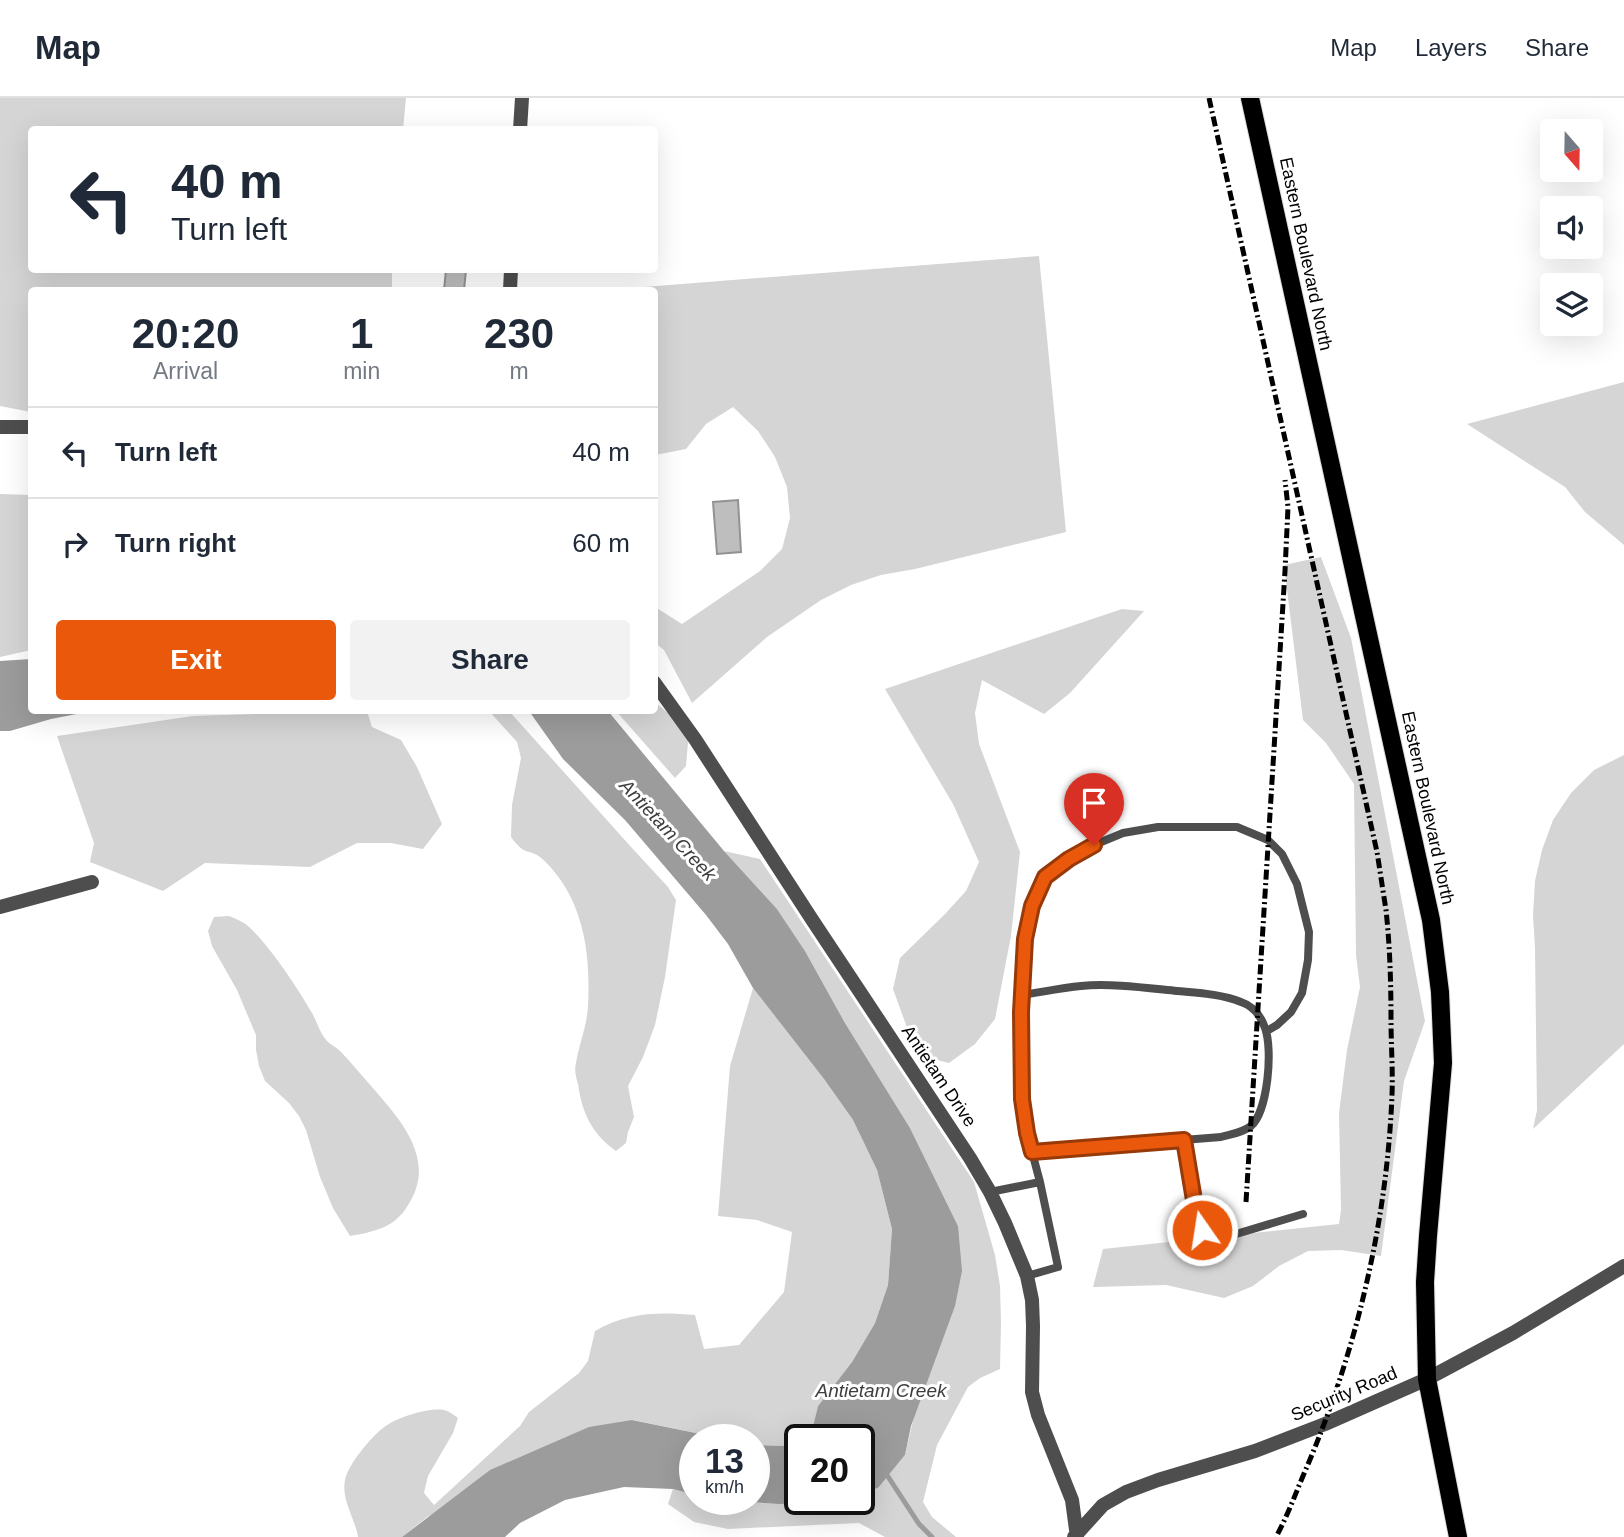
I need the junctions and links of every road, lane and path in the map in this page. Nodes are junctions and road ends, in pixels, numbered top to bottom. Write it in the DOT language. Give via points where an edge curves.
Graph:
graph roads {
  1 [pos="522,98"];
  2 [pos="1250,98"];
  3 [pos="520,126"];
  4 [pos="0,427"];
  5 [pos="28,427"];
  6 [pos="658,687"];
  7 [pos="92,882"];
  8 [pos="0,907"];
  9 [pos="1022,995"];
  10 [pos="1267,1031"];
  11 [pos="1184,1140"];
  12 [pos="1032,1152"];
  13 [pos="1040,1182"];
  14 [pos="990,1192"];
  15 [pos="1303,1214"];
  16 [pos="1624,1266"];
  17 [pos="1027,1276"];
  18 [pos="1427,1379"];
  19 [pos="1076,1536"];
  20 [pos="1458,1537"];
  1 -- 3 [label="street"];
  2 -- 18 [label="main road, Eastern Boulevard North" via="1431,919 1443,1063 1425,1282"];
  4 -- 5 [label="street"];
  6 -- 14 [label="street, Antietam Drive"];
  7 -- 8 [label="street"];
  9 -- 10 [label="lane" via="1083,986 1212,994 1242,1002 1258,1013"];
  9 -- 10 [label="lane" via="1025,939 1045,877 1077,854 1123,833 1158,827 1237,827 1268,840 1282,854 1297,884 1309,932 1302,993 1290,1012"];
  9 -- 12 [label="lane" via="1022,1099"];
  10 -- 11 [label="lane" via="1268,1078 1259,1116 1239,1133"];
  11 -- 12 [label="lane"];
  11 -- 15 [label="lane" via="1202,1230 1226,1237"];
  12 -- 13 [label="lane"];
  13 -- 14 [label="lane"];
  13 -- 17 [label="lane" via="1058,1266"];
  14 -- 17 [label="street, Antietam Drive"];
  16 -- 18 [label="street, Security Road"];
  17 -- 19 [label="street, Antietam Drive" via="1032,1392 1072,1500"];
  18 -- 19 [label="street, Security Road" via="1255,1451 1126,1492 1103,1505"];
  18 -- 20 [label="main road, Eastern Boulevard North"];
}
